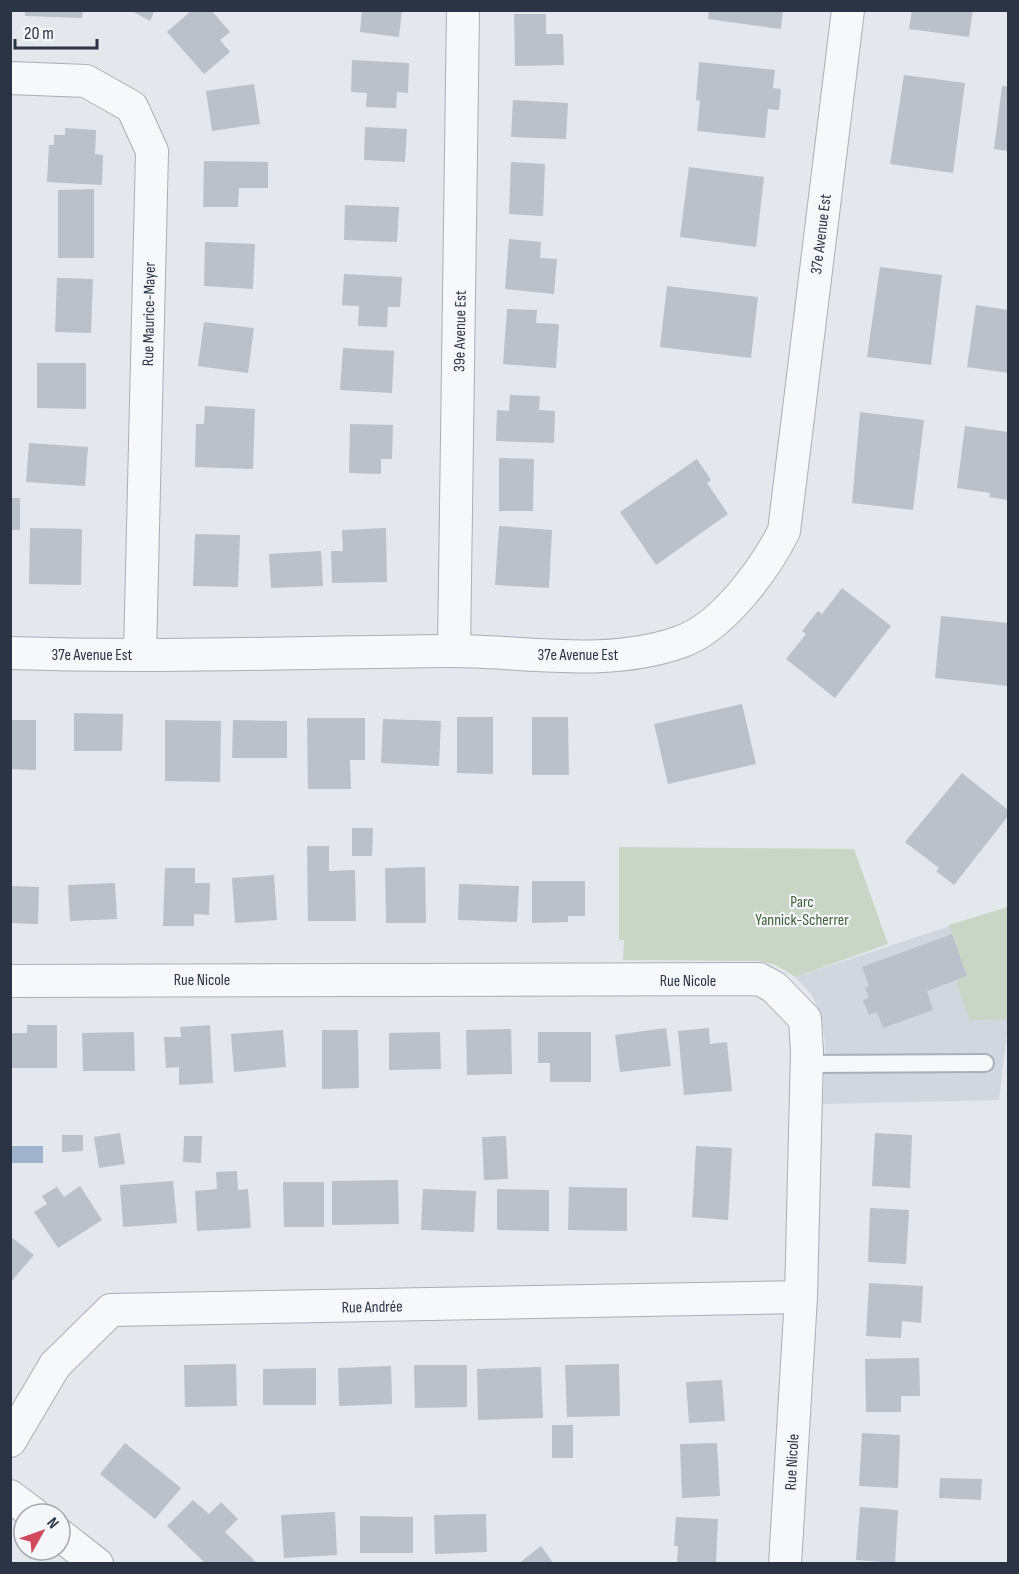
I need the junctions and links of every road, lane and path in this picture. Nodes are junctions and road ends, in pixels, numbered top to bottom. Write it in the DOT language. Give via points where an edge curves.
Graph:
graph roads {
  1 [pos="463,10"];
  2 [pos="848,10"];
  3 [pos="10,78"];
  4 [pos="454,651"];
  5 [pos="10,653"];
  6 [pos="140,654"];
  7 [pos="10,981"];
  8 [pos="985,1063"];
  9 [pos="807,1064"];
  10 [pos="801,1297"];
  11 [pos="10,1441"];
  12 [pos="72,1543"];
  13 [pos="97,1563"];
  14 [pos="785,1563"];
  1 -- 4 [label="street, 39e Avenue Est"];
  2 -- 4 [label="street, 37e Avenue Est" via="784,531 771,556 728,609 682,642 611,657"];
  3 -- 6 [label="street, Rue Maurice-Mayer" via="86,81 132,106 152,151"];
  4 -- 6 [label="street, 37e Avenue Est"];
  5 -- 6 [label="street, 37e Avenue Est"];
  7 -- 9 [label="street, Rue Nicole" via="759,979 774,987 805,1019"];
  8 -- 9 [label="lane"];
  9 -- 10 [label="street, Rue Nicole"];
  10 -- 11 [label="street, Rue Andrée" via="111,1310 55,1365"];
  10 -- 14 [label="street, Rue Nicole"];
  12 -- 13 [label="street"];
}
